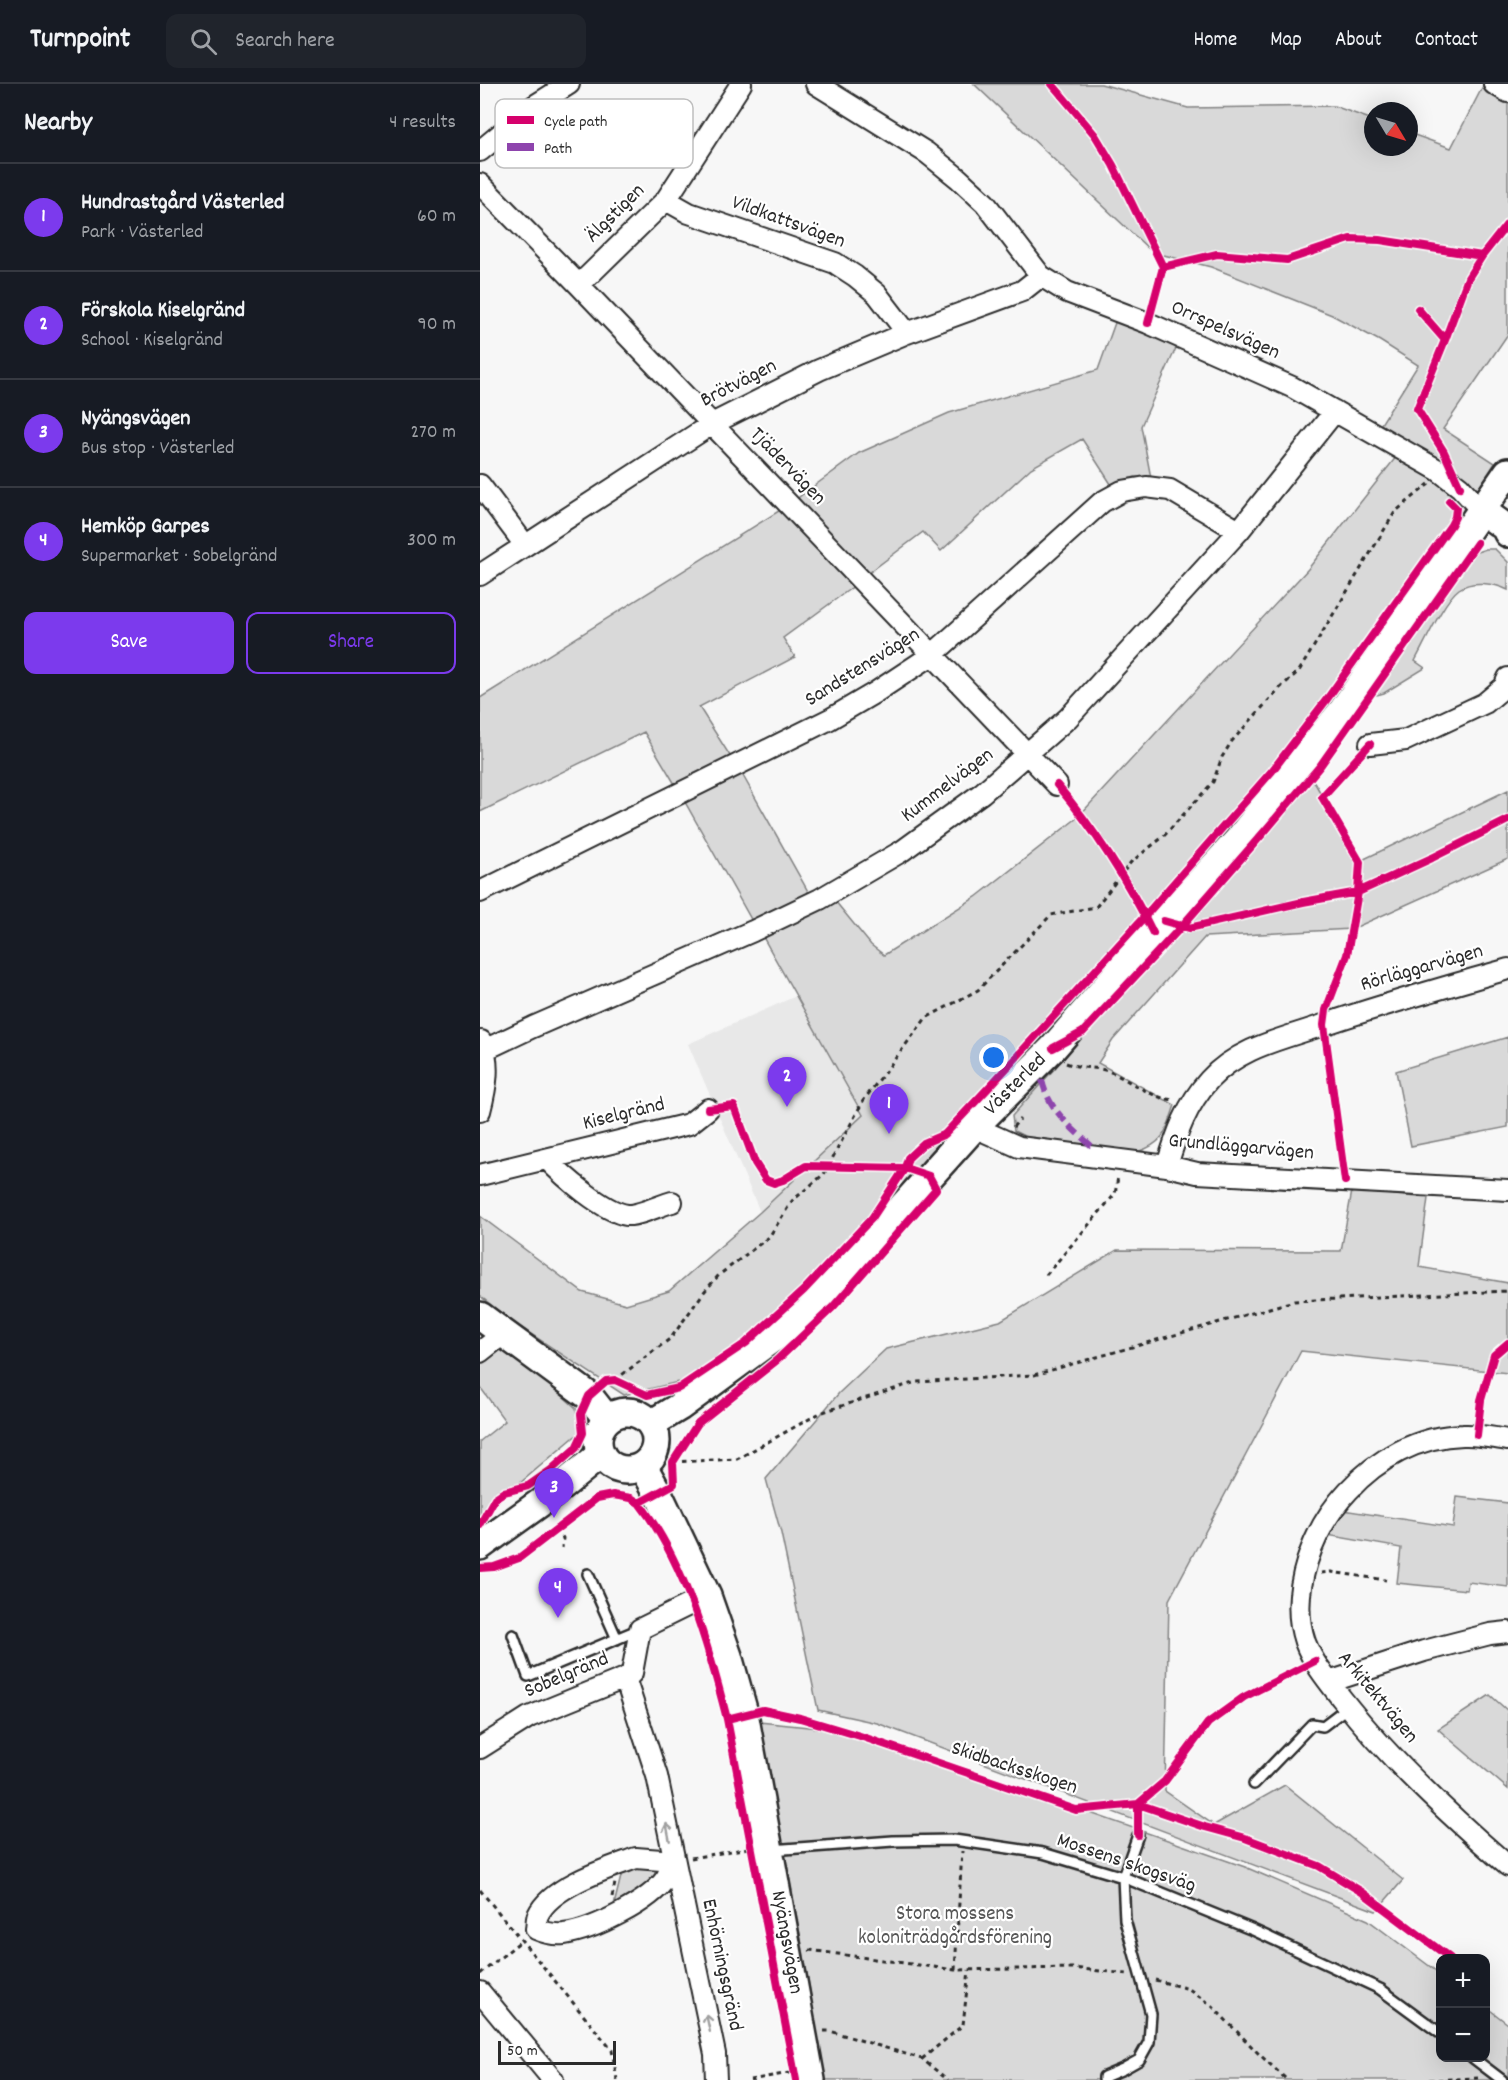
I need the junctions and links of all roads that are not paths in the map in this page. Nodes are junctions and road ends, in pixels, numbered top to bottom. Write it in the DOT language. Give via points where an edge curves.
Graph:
graph roads {
  1 [pos="569,84"];
  2 [pos="741,84"];
  3 [pos="816,84"];
  4 [pos="1494,84"];
  5 [pos="1508,92"];
  6 [pos="545,99"];
  7 [pos="495,138"];
  8 [pos="480,151"];
  9 [pos="693,158"];
  10 [pos="687,168"];
  11 [pos="480,184"];
  12 [pos="666,200"];
  13 [pos="1041,276"];
  14 [pos="579,285"];
  15 [pos="907,333"];
  16 [pos="1335,411"];
  17 [pos="712,424"];
  18 [pos="1508,472"];
  19 [pos="480,485"];
  20 [pos="1481,510"];
  21 [pos="1239,531"];
  22 [pos="1508,533"];
  23 [pos="525,545"];
  24 [pos="480,575"];
  25 [pos="932,655"];
  26 [pos="1508,678"];
  27 [pos="1370,744"];
  28 [pos="1029,754"];
  29 [pos="1057,785"];
  30 [pos="480,892"];
  31 [pos="1508,969"];
  32 [pos="482,1047"];
  33 [pos="708,1109"];
  34 [pos="480,1111"];
  35 [pos="974,1127"];
  36 [pos="547,1159"];
  37 [pos="1167,1166"];
  38 [pos="480,1175"];
  39 [pos="1508,1190"];
  40 [pos="672,1202"];
  41 [pos="480,1316"];
  42 [pos="503,1334"];
  43 [pos="480,1352"];
  44 [pos="607,1419"];
  45 [pos="651,1424"];
  46 [pos="1508,1440"];
  47 [pos="601,1455"];
  48 [pos="642,1466"];
  49 [pos="480,1546"];
  50 [pos="588,1574"];
  51 [pos="707,1596"];
  52 [pos="640,1629"];
  53 [pos="1508,1632"];
  54 [pos="513,1635"];
  55 [pos="617,1639"];
  56 [pos="625,1678"];
  57 [pos="1329,1682"];
  58 [pos="1348,1707"];
  59 [pos="480,1748"];
  60 [pos="1254,1784"];
  61 [pos="1138,1835"];
  62 [pos="756,1848"];
  63 [pos="674,1861"];
  64 [pos="1508,1866"];
  65 [pos="1123,1877"];
  66 [pos="480,1992"];
  67 [pos="1436,2030"];
  68 [pos="1478,2062"];
  69 [pos="799,2073"];
  70 [pos="553,2080"];
  71 [pos="716,2080"];
  72 [pos="1104,2080"];
  73 [pos="1502,2080"];
  1 -- 6 [label="street"];
  2 -- 9 [label="street, Älgstigen"];
  3 -- 13 [label="street, Orrspelsvägen" via="927,153 958,178 985,203"];
  4 -- 5 [label="street"];
  7 -- 8 [label="street"];
  10 -- 12 [label="street, Älgstigen"];
  11 -- 14 [label="street, Tjädervägen"];
  12 -- 14 [label="street, Älgstigen"];
  12 -- 15 [label="street, Vildkattsvägen" via="689,213 835,263 877,294"];
  13 -- 15 [label="street, Brötvägen" via="1022,291"];
  13 -- 16 [label="street, Orrspelsvägen" via="1067,292 1148,322 1292,387"];
  14 -- 17 [label="street, Tjädervägen"];
  15 -- 17 [label="street, Brötvägen" via="819,370"];
  16 -- 20 [label="street, Orrspelsvägen" via="1438,470"];
  16 -- 21 [label="street, Kummelvägen"];
  17 -- 23 [label="street, Brötvägen"];
  17 -- 25 [label="street, Tjädervägen"];
  18 -- 20 [label="street, Västerled"];
  19 -- 23 [label="street"];
  20 -- 22 [label="street"];
  20 -- 35 [label="street, Västerled" via="1343,710 1238,840 1053,1048"];
  21 -- 25 [label="street, Sandstensvägen" via="1170,490 1146,487 1122,491 1102,502"];
  21 -- 28 [label="street, Kummelvägen" via="1068,718"];
  23 -- 24 [label="street, Brötvägen"];
  25 -- 28 [label="street, Tjädervägen"];
  25 -- 30 [label="street, Sandstensvägen" via="830,719"];
  26 -- 27 [label="street" via="1504,687 1485,703 1406,740"];
  28 -- 29 [label="street, Tjädervägen"];
  28 -- 32 [label="street, Kummelvägen" via="902,851 820,899"];
  31 -- 37 [label="street, Rörläggarvägen" via="1359,1012 1256,1047 1230,1061 1187,1111"];
  32 -- 34 [label="street" via="488,1084"];
  33 -- 36 [label="street, Kiselgränd" via="689,1124"];
  35 -- 37 [label="street, Grundläggarvägen" via="1019,1147"];
  35 -- 45 [label="street, Västerled" via="807,1313"];
  36 -- 38 [label="street, Kiselgränd"];
  36 -- 40 [label="street" via="608,1208 628,1215"];
  37 -- 39 [label="street, Grundläggarvägen" via="1197,1173"];
  41 -- 42 [label="street"];
  42 -- 43 [label="street"];
  42 -- 44 [label="street" via="589,1396"];
  44 -- 45 [label="street" via="632,1412"];
  44 -- 47 [label="street" via="598,1436"];
  45 -- 48 [label="street" via="657,1443"];
  46 -- 57 [label="street, Arkitektvägen" via="1451,1436 1414,1444 1363,1474 1344,1495 1313,1542 1301,1587 1300,1619 1305,1640"];
  47 -- 48 [label="street" via="613,1467 623,1470"];
  47 -- 49 [label="street"];
  48 -- 51 [label="street, Nyängsvägen"];
  50 -- 55 [label="lane"];
  51 -- 52 [label="street"];
  51 -- 62 [label="street, Nyängsvägen" via="744,1713"];
  52 -- 55 [label="lane"];
  52 -- 56 [label="street, Sobelgränd" via="632,1673"];
  53 -- 57 [label="street" via="1424,1652"];
  54 -- 55 [label="lane" via="528,1677"];
  56 -- 59 [label="street, Sobelgränd" via="502,1727"];
  63 -- 56 [label="street, Enhörningsgränd, one-way" via="657,1776"];
  57 -- 58 [label="street, Arkitektvägen"];
  58 -- 60 [label="lane" via="1323,1726 1312,1724"];
  58 -- 64 [label="street, Arkitektvägen" via="1459,1824"];
  61 -- 65 [label="lane"];
  62 -- 65 [label="lane, Mossens skogsväg" via="962,1841 1043,1854"];
  62 -- 69 [label="street, Nyängsvägen" via="787,1949 802,2032"];
  63 -- 63 [label="street" via="636,1858 588,1875 549,1900 538,1915 536,1929 562,1934 607,1919 642,1901 665,1879"];
  71 -- 63 [label="street, Enhörningsgränd, one-way" via="715,2054"];
  65 -- 67 [label="lane, Mossens skogsväg" via="1380,1989"];
  65 -- 72 [label="lane" via="1125,1920 1151,2014 1149,2042 1139,2060"];
  66 -- 70 [label="street"];
  68 -- 73 [label="lane"];
}
